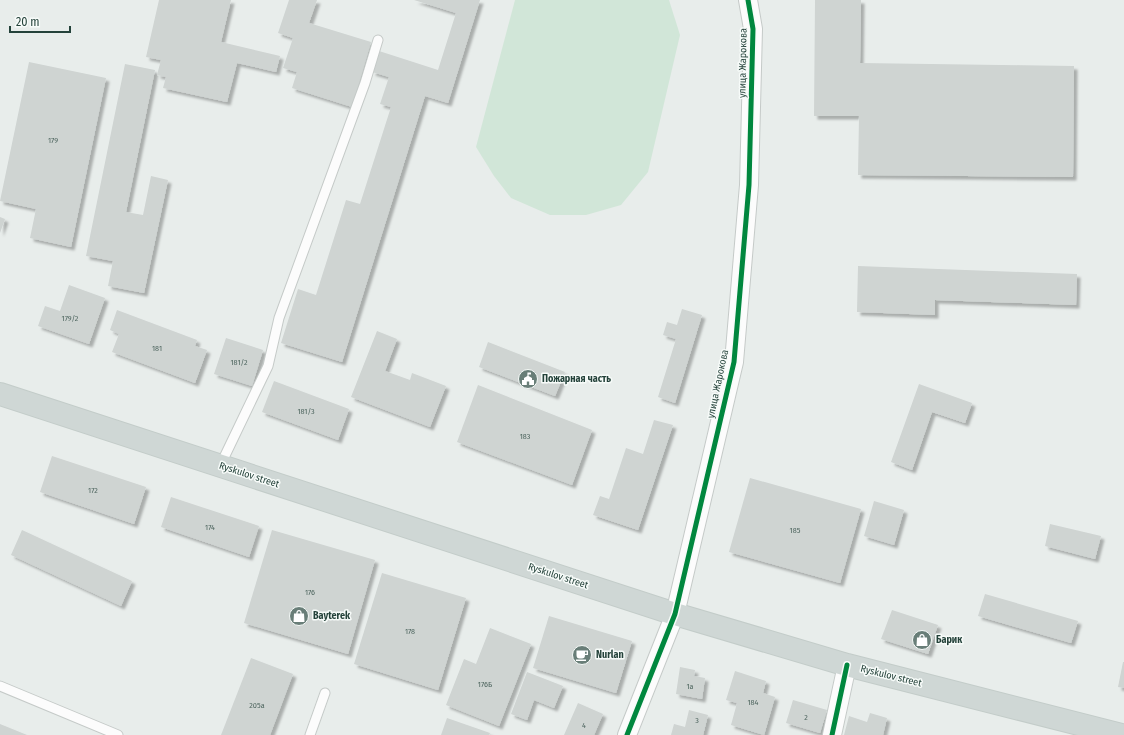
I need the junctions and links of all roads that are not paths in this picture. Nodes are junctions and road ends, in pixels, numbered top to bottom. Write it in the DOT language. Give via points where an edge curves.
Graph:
graph roads {
  1 [pos="748,0"];
  2 [pos="378,40"];
  3 [pos="0,394"];
  4 [pos="220,466"];
  5 [pos="675,614"];
  6 [pos="847,665"];
  7 [pos="0,686"];
  8 [pos="325,694"];
  9 [pos="118,735"];
  10 [pos="310,735"];
  11 [pos="627,735"];
  12 [pos="832,735"];
  13 [pos="1122,735"];
  1 -- 5 [label="street, улица Жарокова" via="753,29 749,185 734,362"];
  2 -- 4 [label="lane" via="365,83 279,318 268,366"];
  3 -- 4 [label="main road, Ryskulov street"];
  4 -- 5 [label="main road, Ryskulov street"];
  5 -- 6 [label="main road, Ryskulov street"];
  5 -- 11 [label="street, улица Жарокова"];
  6 -- 12 [label="street"];
  6 -- 13 [label="main road, Ryskulov street"];
  7 -- 9 [label="lane"];
  8 -- 10 [label="lane"];
}
